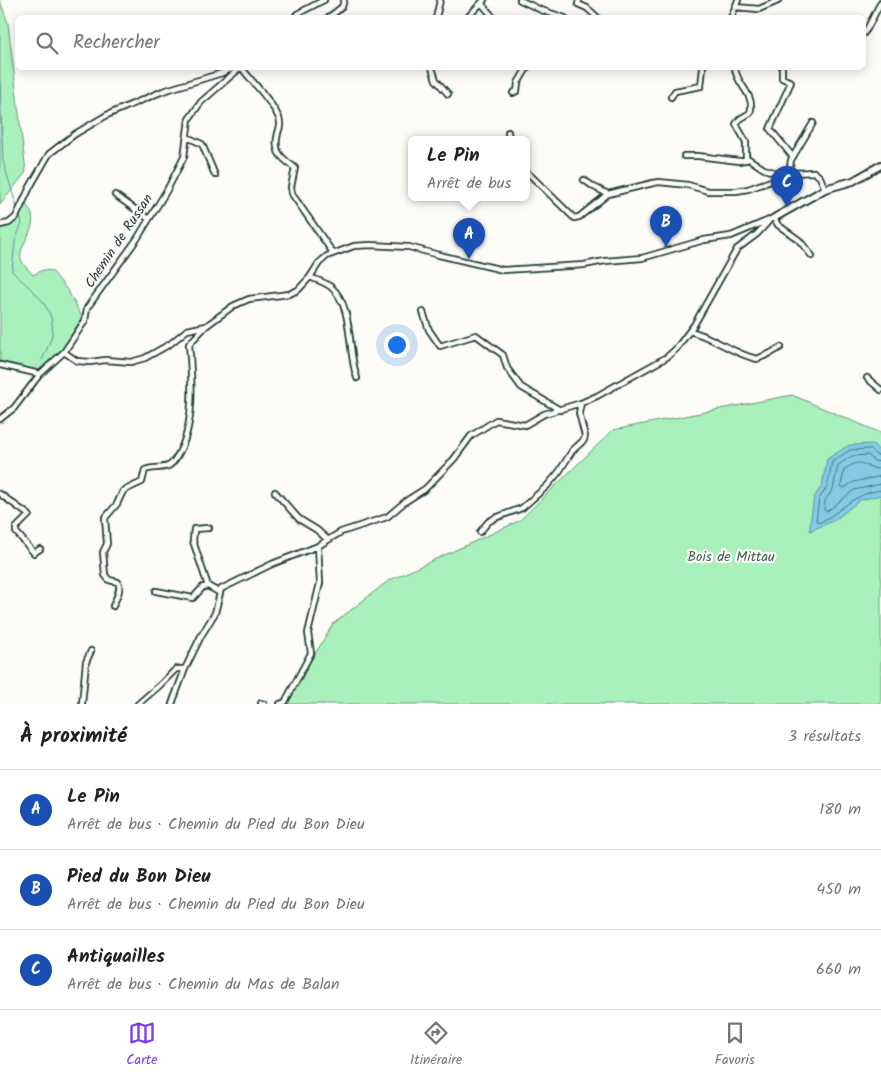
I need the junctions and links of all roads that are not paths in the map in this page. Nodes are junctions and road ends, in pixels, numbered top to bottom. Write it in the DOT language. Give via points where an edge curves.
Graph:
graph roads {
  1 [pos="324,0"];
  2 [pos="344,0"];
  3 [pos="440,0"];
  4 [pos="520,0"];
  5 [pos="579,0"];
  6 [pos="738,0"];
  7 [pos="778,1"];
  8 [pos="483,2"];
  9 [pos="881,2"];
  10 [pos="735,7"];
  11 [pos="296,15"];
  12 [pos="332,15"];
  13 [pos="437,15"];
  14 [pos="470,15"];
  15 [pos="492,15"];
  16 [pos="557,15"];
  17 [pos="595,15"];
  18 [pos="732,15"];
  19 [pos="866,30"];
  20 [pos="244,70"];
  21 [pos="433,70"];
  22 [pos="526,70"];
  23 [pos="703,70"];
  24 [pos="736,70"];
  25 [pos="782,70"];
  26 [pos="230,72"];
  27 [pos="513,93"];
  28 [pos="448,94"];
  29 [pos="671,96"];
  30 [pos="813,123"];
  31 [pos="508,132"];
  32 [pos="508,136"];
  33 [pos="187,137"];
  34 [pos="684,156"];
  35 [pos="793,157"];
  36 [pos="746,160"];
  37 [pos="881,165"];
  38 [pos="530,174"];
  39 [pos="787,174"];
  40 [pos="215,175"];
  41 [pos="584,180"];
  42 [pos="826,189"];
  43 [pos="608,194"];
  44 [pos="115,195"];
  45 [pos="149,219"];
  46 [pos="772,219"];
  47 [pos="0,225"];
  48 [pos="333,253"];
  49 [pos="812,256"];
  50 [pos="310,277"];
  51 [pos="422,312"];
  52 [pos="206,326"];
  53 [pos="690,332"];
  54 [pos="781,347"];
  55 [pos="64,352"];
  56 [pos="0,364"];
  57 [pos="40,374"];
  58 [pos="357,378"];
  59 [pos="867,378"];
  60 [pos="881,390"];
  61 [pos="581,403"];
  62 [pos="560,410"];
  63 [pos="0,419"];
  64 [pos="275,492"];
  65 [pos="0,494"];
  66 [pos="209,528"];
  67 [pos="480,532"];
  68 [pos="328,540"];
  69 [pos="318,546"];
  70 [pos="40,549"];
  71 [pos="208,586"];
  72 [pos="156,591"];
  73 [pos="220,593"];
  74 [pos="113,606"];
  75 [pos="91,651"];
  76 [pos="185,669"];
  77 [pos="82,704"];
  78 [pos="138,704"];
  79 [pos="172,704"];
  80 [pos="280,704"];
  1 -- 11 [label="street"];
  2 -- 12 [label="street" via="342,7"];
  3 -- 13 [label="street"];
  4 -- 16 [label="street"];
  5 -- 17 [label="street" via="578,4"];
  6 -- 10 [label="street"];
  7 -- 10 [label="street" via="759,9"];
  8 -- 14 [label="street"];
  8 -- 15 [label="street"];
  9 -- 19 [label="street"];
  10 -- 18 [label="street"];
  20 -- 48 [label="street" via="271,102 280,120 276,148 295,168 290,187 292,194"];
  21 -- 28 [label="street" via="436,80"];
  22 -- 27 [label="street" via="517,91"];
  23 -- 29 [label="street" via="701,86 675,91"];
  24 -- 36 [label="street" via="751,98 750,113 736,124 746,142"];
  25 -- 35 [label="street" via="782,78 791,82 770,129"];
  26 -- 33 [label="street, Chemin de Russan" via="189,119"];
  26 -- 47 [label="street" via="163,91 107,115 75,134 49,154 16,217"];
  30 -- 35 [label="street"];
  31 -- 32 [label="street"];
  33 -- 40 [label="street" via="202,144"];
  33 -- 45 [label="street, Chemin de Russan" via="184,157"];
  34 -- 36 [label="street"];
  35 -- 39 [label="street"];
  36 -- 39 [label="street" via="764,169"];
  37 -- 42 [label="street" via="853,181"];
  38 -- 43 [label="street" via="574,218"];
  39 -- 42 [label="street" via="814,172"];
  39 -- 43 [label="street" via="736,192 708,191 659,182"];
  41 -- 43 [label="street"];
  42 -- 46 [label="street"];
  44 -- 45 [label="street"];
  45 -- 55 [label="street, Chemin de Russan" via="87,308 85,320"];
  46 -- 48 [label="street" via="731,236 704,240 642,258 584,266 502,270 398,246 364,244"];
  46 -- 49 [label="street" via="799,240"];
  46 -- 53 [label="street" via="737,249"];
  48 -- 50 [label="street" via="319,263"];
  50 -- 52 [label="street" via="302,287 289,294 249,299 233,306"];
  50 -- 58 [label="street" via="331,286 343,304"];
  51 -- 62 [label="street" via="440,346 476,336 502,355 521,387"];
  52 -- 55 [label="street" via="187,330 170,344 131,362 77,361"];
  52 -- 74 [label="street" via="189,344 192,378 187,434 181,449 168,466 144,470 142,482 123,491 105,518 105,575 106,579 120,584"];
  53 -- 54 [label="street" via="757,359"];
  53 -- 61 [label="street" via="667,357"];
  55 -- 57 [label="street, Chemin de Russan"];
  56 -- 57 [label="street"];
  57 -- 63 [label="street, Chemin de Russan" via="14,408"];
  59 -- 60 [label="street"];
  61 -- 62 [label="street"];
  61 -- 67 [label="street" via="579,413 584,440 572,451 559,472 522,508 488,522"];
  62 -- 68 [label="street" via="524,425 496,420 471,436 425,489 387,517 341,532"];
  64 -- 68 [label="street" via="299,519"];
  65 -- 70 [label="street" via="29,515 16,532 34,552"];
  66 -- 71 [label="street" via="194,530 193,541"];
  68 -- 69 [label="street"];
  69 -- 73 [label="street" via="226,586"];
  69 -- 80 [label="street" via="320,583 308,633 311,653 285,702"];
  71 -- 72 [label="street" via="192,598"];
  71 -- 73 [label="street"];
  73 -- 76 [label="street" via="212,621"];
  75 -- 77 [label="street" via="86,662"];
  76 -- 78 [label="street" via="176,669"];
  76 -- 79 [label="street"];
}
